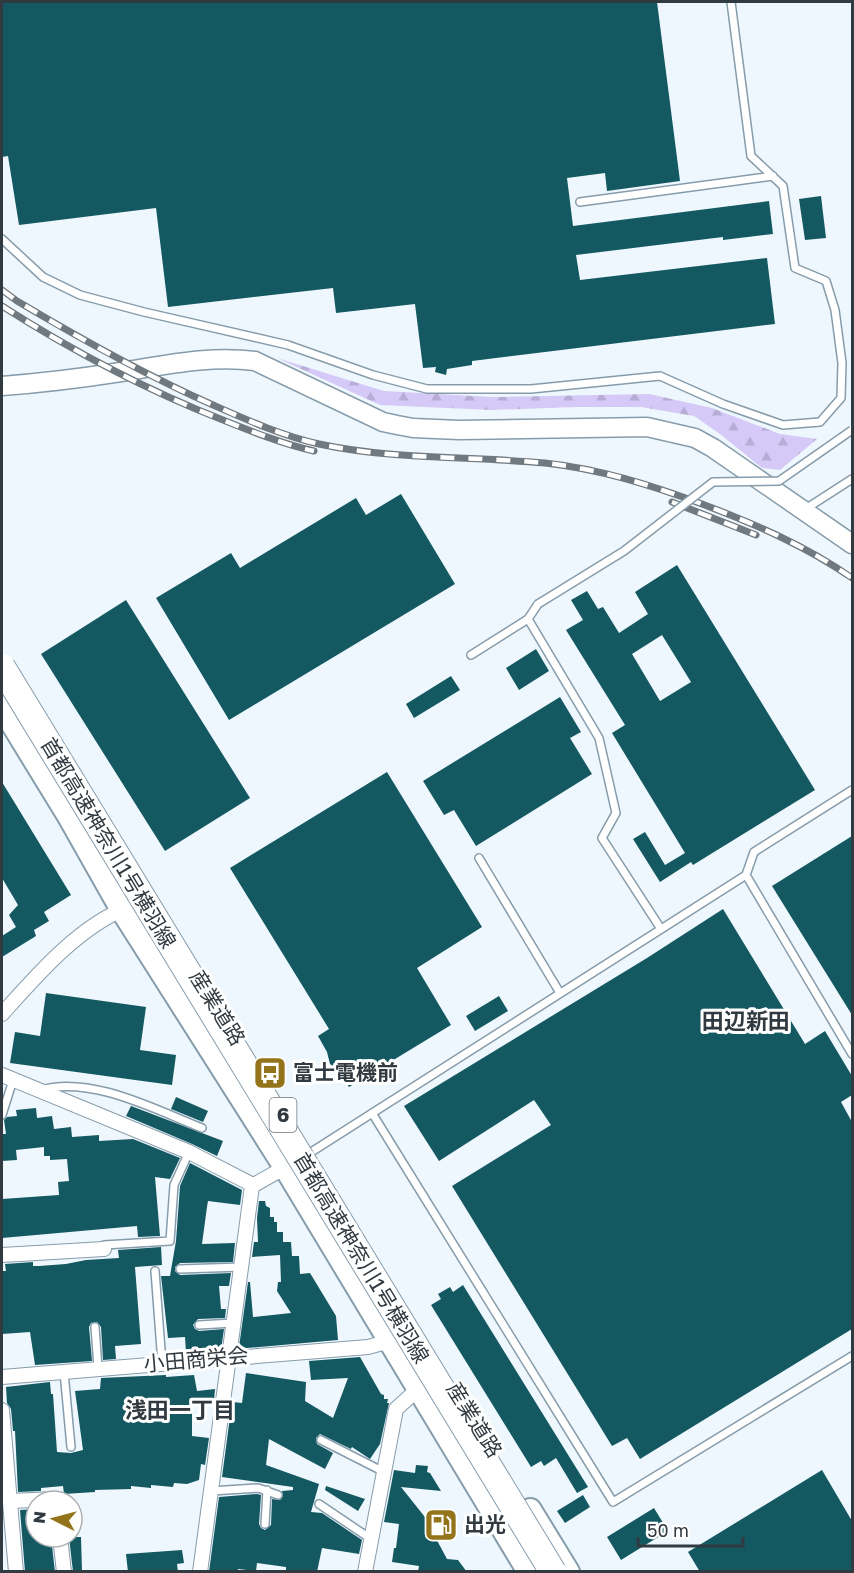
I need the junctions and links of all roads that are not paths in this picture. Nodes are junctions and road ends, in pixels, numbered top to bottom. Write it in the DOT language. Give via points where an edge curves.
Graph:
graph roads {
  1 [pos="731,2"];
  2 [pos="773,176"];
  3 [pos="580,202"];
  4 [pos="2,240"];
  5 [pos="2,386"];
  6 [pos="852,430"];
  7 [pos="852,479"];
  8 [pos="804,510"];
  9 [pos="852,544"];
  10 [pos="528,620"];
  11 [pos="471,655"];
  12 [pos="2,656"];
  13 [pos="2,667"];
  14 [pos="2,698"];
  15 [pos="2,707"];
  16 [pos="852,790"];
  17 [pos="479,858"];
  18 [pos="746,875"];
  19 [pos="150,899"];
  20 [pos="122,910"];
  21 [pos="661,929"];
  22 [pos="560,993"];
  23 [pos="2,1014"];
  24 [pos="852,1054"];
  25 [pos="7,1077"];
  26 [pos="39,1090"];
  27 [pos="372,1113"];
  28 [pos="2,1115"];
  29 [pos="202,1128"];
  30 [pos="189,1152"];
  31 [pos="298,1160"];
  32 [pos="253,1185"];
  33 [pos="104,1250"];
  34 [pos="2,1255"];
  35 [pos="242,1267"];
  36 [pos="180,1269"];
  37 [pos="155,1271"];
  38 [pos="233,1323"];
  39 [pos="200,1325"];
  40 [pos="94,1326"];
  41 [pos="390,1341"];
  42 [pos="852,1356"];
  43 [pos="230,1357"];
  44 [pos="162,1363"];
  45 [pos="98,1368"];
  46 [pos="64,1371"];
  47 [pos="2,1377"];
  48 [pos="418,1389"];
  49 [pos="2,1410"];
  50 [pos="2,1430"];
  51 [pos="321,1440"];
  52 [pos="71,1447"];
  53 [pos="384,1472"];
  54 [pos="267,1490"];
  55 [pos="211,1491"];
  56 [pos="278,1495"];
  57 [pos="24,1500"];
  58 [pos="10,1501"];
  59 [pos="319,1504"];
  60 [pos="264,1524"];
  61 [pos="371,1539"];
  62 [pos="61,1549"];
  63 [pos="16,1572"];
  64 [pos="64,1572"];
  65 [pos="200,1572"];
  66 [pos="365,1572"];
  67 [pos="531,1572"];
  68 [pos="554,1572"];
  69 [pos="568,1572"];
  1 -- 2 [label="lane" via="751,156"];
  2 -- 3 [label="lane"];
  2 -- 4 [label="lane" via="783,186 795,268 826,281 835,310 842,363 841,398 820,422 783,424 723,404 660,376 531,389 427,389 288,345 80,295 44,277"];
  5 -- 8 [label="street" via="200,359 255,361 382,422 405,427 635,427 696,438"];
  6 -- 10 [label="lane, bridge" via="779,481 713,482 624,551 538,604"];
  7 -- 8 [label="lane"];
  8 -- 9 [label="street"];
  10 -- 11 [label="lane"];
  10 -- 21 [label="lane" via="599,738 616,813 602,838"];
  12 -- 19 [label="main road, 産業道路 / 6"];
  13 -- 68 [label="highway, 首都高速神奈川1号横羽線, bridge"];
  14 -- 67 [label="highway, 首都高速神奈川1号横羽線"];
  15 -- 20 [label="main road, 産業道路 / 6"];
  16 -- 18 [label="lane" via="754,852"];
  17 -- 22 [label="lane"];
  18 -- 21 [label="lane"];
  18 -- 24 [label="lane"];
  19 -- 20 [label="street"];
  19 -- 31 [label="main road, 産業道路 / 6"];
  20 -- 23 [label="street" via="103,919 42,969"];
  20 -- 31 [label="main road, 産業道路 / 6"];
  21 -- 22 [label="lane"];
  22 -- 27 [label="lane"];
  25 -- 26 [label="street"];
  25 -- 28 [label="lane"];
  26 -- 29 [label="lane" via="56,1085 116,1093"];
  26 -- 30 [label="street"];
  27 -- 31 [label="lane"];
  27 -- 42 [label="lane" via="613,1502"];
  30 -- 32 [label="street"];
  30 -- 33 [label="lane" via="174,1185 170,1241 104,1245"];
  31 -- 32 [label="street"];
  31 -- 41 [label="main road, 産業道路 / 6"];
  31 -- 69 [label="main road, 産業道路 / 6"];
  32 -- 35 [label="street"];
  33 -- 34 [label="street"];
  35 -- 36 [label="lane"];
  35 -- 38 [label="street"];
  37 -- 44 [label="lane"];
  38 -- 39 [label="lane"];
  38 -- 43 [label="street"];
  40 -- 45 [label="lane"];
  41 -- 43 [label="street, 小田商栄会" via="368,1347"];
  41 -- 48 [label="main road, 産業道路 / 6"];
  43 -- 44 [label="street, 小田商栄会"];
  43 -- 55 [label="street"];
  44 -- 45 [label="street, 小田商栄会"];
  45 -- 46 [label="street, 小田商栄会"];
  46 -- 47 [label="street, 小田商栄会"];
  46 -- 52 [label="lane"];
  48 -- 53 [label="street" via="396,1409"];
  48 -- 67 [label="main road, 産業道路 / 6"];
  49 -- 50 [label="street"];
  50 -- 58 [label="street"];
  51 -- 53 [label="lane"];
  53 -- 61 [label="street"];
  54 -- 55 [label="lane"];
  54 -- 56 [label="lane"];
  54 -- 60 [label="lane"];
  55 -- 65 [label="street"];
  57 -- 58 [label="street"];
  58 -- 63 [label="street"];
  59 -- 61 [label="lane"];
  61 -- 66 [label="street"];
  62 -- 64 [label="street"];
}
